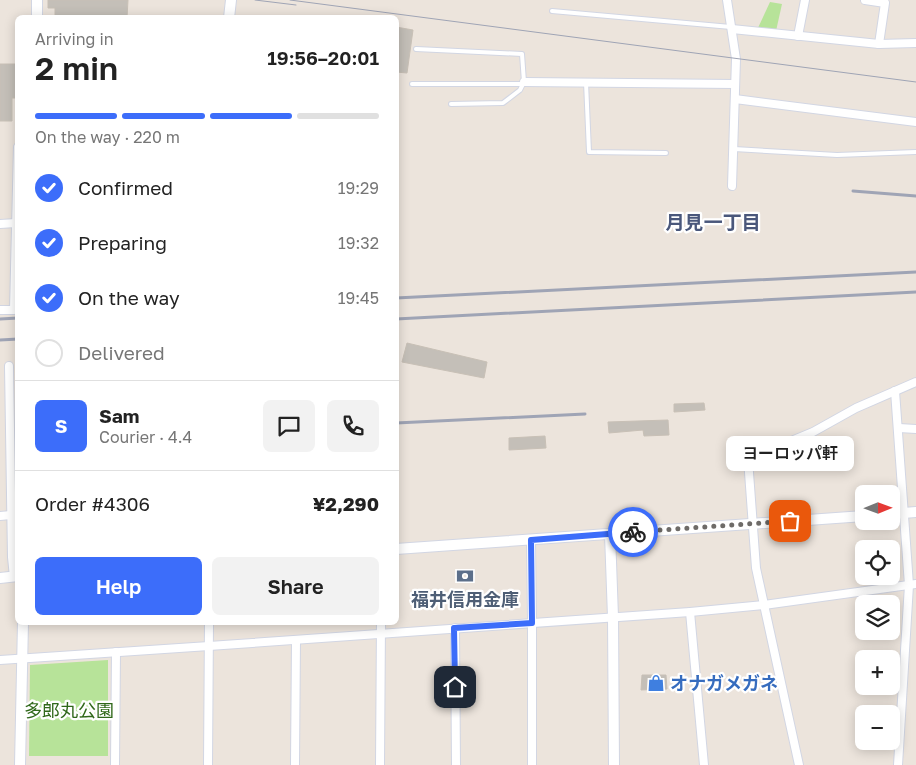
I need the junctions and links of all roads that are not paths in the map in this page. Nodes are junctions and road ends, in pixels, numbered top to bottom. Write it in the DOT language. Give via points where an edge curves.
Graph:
graph roads {
  1 [pos="37,0"];
  2 [pos="231,0"];
  3 [pos="727,0"];
  4 [pos="805,0"];
  5 [pos="865,0"];
  6 [pos="552,11"];
  7 [pos="37,15"];
  8 [pos="228,15"];
  9 [pos="732,28"];
  10 [pos="798,36"];
  11 [pos="916,43"];
  12 [pos="878,44"];
  13 [pos="416,49"];
  14 [pos="586,82"];
  15 [pos="523,83"];
  16 [pos="412,84"];
  17 [pos="735,84"];
  18 [pos="735,99"];
  19 [pos="451,104"];
  20 [pos="916,122"];
  21 [pos="733,149"];
  22 [pos="666,152"];
  23 [pos="916,152"];
  24 [pos="732,186"];
  25 [pos="15,223"];
  26 [pos="0,224"];
  27 [pos="0,310"];
  28 [pos="15,310"];
  29 [pos="9,366"];
  30 [pos="916,382"];
  31 [pos="895,391"];
  32 [pos="898,428"];
  33 [pos="916,429"];
  34 [pos="916,512"];
  35 [pos="900,513"];
  36 [pos="903,513"];
  37 [pos="11,515"];
  38 [pos="0,516"];
  39 [pos="855,517"];
  40 [pos="753,524"];
  41 [pos="610,534"];
  42 [pos="531,540"];
  43 [pos="399,549"];
  44 [pos="15,571"];
  45 [pos="15,576"];
  46 [pos="0,578"];
  47 [pos="912,585"];
  48 [pos="764,605"];
  49 [pos="690,612"];
  50 [pos="613,617"];
  51 [pos="532,623"];
  52 [pos="23,625"];
  53 [pos="209,625"];
  54 [pos="381,625"];
  55 [pos="454,628"];
  56 [pos="382,634"];
  57 [pos="296,640"];
  58 [pos="208,646"];
  59 [pos="116,652"];
  60 [pos="22,658"];
  61 [pos="0,660"];
  62 [pos="20,765"];
  63 [pos="115,765"];
  64 [pos="208,765"];
  65 [pos="295,765"];
  66 [pos="380,765"];
  67 [pos="456,765"];
  68 [pos="532,765"];
  69 [pos="614,765"];
  70 [pos="704,765"];
  71 [pos="799,765"];
  72 [pos="898,765"];
  1 -- 7 [label="street"];
  2 -- 8 [label="street"];
  3 -- 9 [label="street"];
  4 -- 10 [label="street"];
  5 -- 12 [label="street" via="884,3"];
  6 -- 9 [label="lane"];
  9 -- 10 [label="street"];
  9 -- 17 [label="street"];
  10 -- 12 [label="street"];
  11 -- 12 [label="street"];
  13 -- 15 [label="lane" via="522,54"];
  14 -- 15 [label="street"];
  14 -- 17 [label="street"];
  14 -- 22 [label="lane" via="589,152"];
  15 -- 16 [label="lane"];
  15 -- 19 [label="lane" via="520,90 504,103"];
  17 -- 18 [label="street"];
  18 -- 20 [label="street"];
  18 -- 21 [label="street"];
  21 -- 23 [label="lane" via="837,155"];
  21 -- 24 [label="street"];
  25 -- 26 [label="street"];
  27 -- 28 [label="street"];
  29 -- 37 [label="street"];
  30 -- 31 [label="street"];
  31 -- 32 [label="street"];
  31 -- 40 [label="street" via="813,432 748,459"];
  32 -- 33 [label="street"];
  32 -- 36 [label="street"];
  34 -- 36 [label="street"];
  35 -- 36 [label="street"];
  36 -- 47 [label="street"];
  37 -- 38 [label="street"];
  37 -- 44 [label="street"];
  39 -- 40 [label="street"];
  40 -- 41 [label="street"];
  40 -- 48 [label="street" via="756,568"];
  41 -- 42 [label="street"];
  41 -- 50 [label="street"];
  42 -- 43 [label="street"];
  42 -- 51 [label="street"];
  45 -- 46 [label="street"];
  47 -- 48 [label="street"];
  47 -- 72 [label="street"];
  48 -- 49 [label="street"];
  48 -- 71 [label="street"];
  49 -- 50 [label="street"];
  49 -- 70 [label="street"];
  50 -- 51 [label="street"];
  50 -- 69 [label="street"];
  51 -- 55 [label="street"];
  51 -- 68 [label="street"];
  52 -- 60 [label="street"];
  53 -- 58 [label="street"];
  54 -- 56 [label="street"];
  55 -- 56 [label="street"];
  55 -- 67 [label="street"];
  56 -- 57 [label="street"];
  56 -- 66 [label="street"];
  57 -- 58 [label="street"];
  57 -- 65 [label="street"];
  58 -- 59 [label="street"];
  58 -- 64 [label="street"];
  59 -- 60 [label="street"];
  59 -- 63 [label="street"];
  60 -- 61 [label="street"];
  60 -- 62 [label="street"];
}
